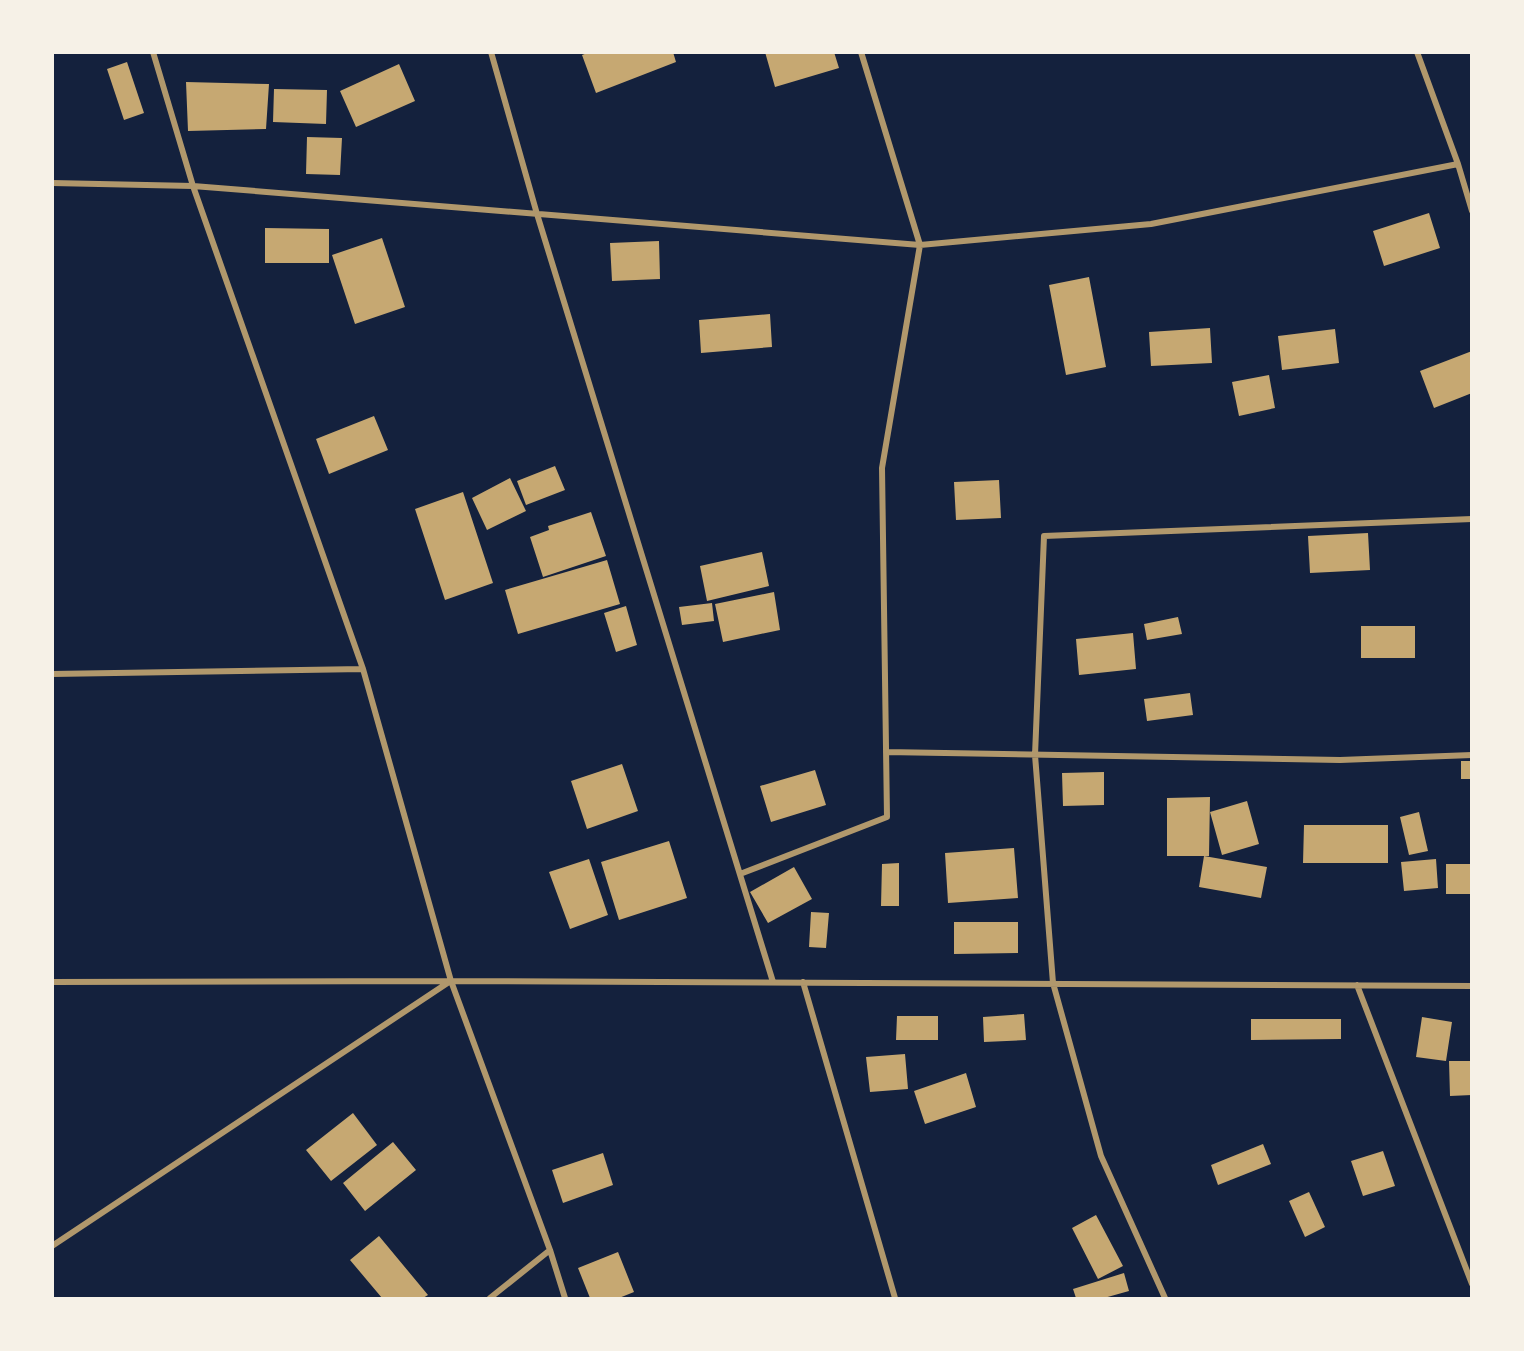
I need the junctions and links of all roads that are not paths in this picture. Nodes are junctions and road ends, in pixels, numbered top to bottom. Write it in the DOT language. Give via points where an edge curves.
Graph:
graph roads {
  1 [pos="153,52"];
  2 [pos="491,52"];
  3 [pos="861,52"];
  4 [pos="1417,52"];
  5 [pos="1458,164"];
  6 [pos="52,183"];
  7 [pos="193,186"];
  8 [pos="1472,211"];
  9 [pos="537,214"];
  10 [pos="920,245"];
  11 [pos="1472,519"];
  12 [pos="363,669"];
  13 [pos="52,674"];
  14 [pos="886,752"];
  15 [pos="1035,755"];
  16 [pos="1472,755"];
  17 [pos="740,874"];
  18 [pos="451,981"];
  19 [pos="52,982"];
  20 [pos="773,982"];
  21 [pos="803,982"];
  22 [pos="1053,984"];
  23 [pos="1357,985"];
  24 [pos="1472,986"];
  25 [pos="52,1246"];
  26 [pos="550,1250"];
  27 [pos="1472,1284"];
  28 [pos="490,1299"];
  29 [pos="565,1299"];
  30 [pos="895,1299"];
  31 [pos="1165,1299"];
  1 -- 7 [label="street"];
  2 -- 9 [label="street"];
  3 -- 10 [label="street"];
  4 -- 5 [label="street"];
  5 -- 8 [label="street"];
  5 -- 10 [label="street" via="1151,224"];
  6 -- 7 [label="street"];
  7 -- 9 [label="street"];
  7 -- 12 [label="street"];
  9 -- 10 [label="street"];
  9 -- 17 [label="street"];
  10 -- 14 [label="street" via="882,468"];
  11 -- 15 [label="street" via="1044,536"];
  12 -- 13 [label="street"];
  12 -- 18 [label="street"];
  14 -- 15 [label="street"];
  14 -- 17 [label="street" via="887,817"];
  15 -- 16 [label="street" via="1340,760"];
  15 -- 22 [label="street"];
  17 -- 20 [label="street"];
  18 -- 19 [label="street"];
  18 -- 20 [label="street"];
  18 -- 25 [label="street"];
  18 -- 26 [label="street"];
  20 -- 21 [label="street"];
  21 -- 22 [label="street"];
  21 -- 30 [label="street"];
  22 -- 23 [label="street"];
  22 -- 31 [label="street" via="1101,1156"];
  23 -- 24 [label="street"];
  23 -- 27 [label="street"];
  26 -- 28 [label="street"];
  26 -- 29 [label="street"];
}
